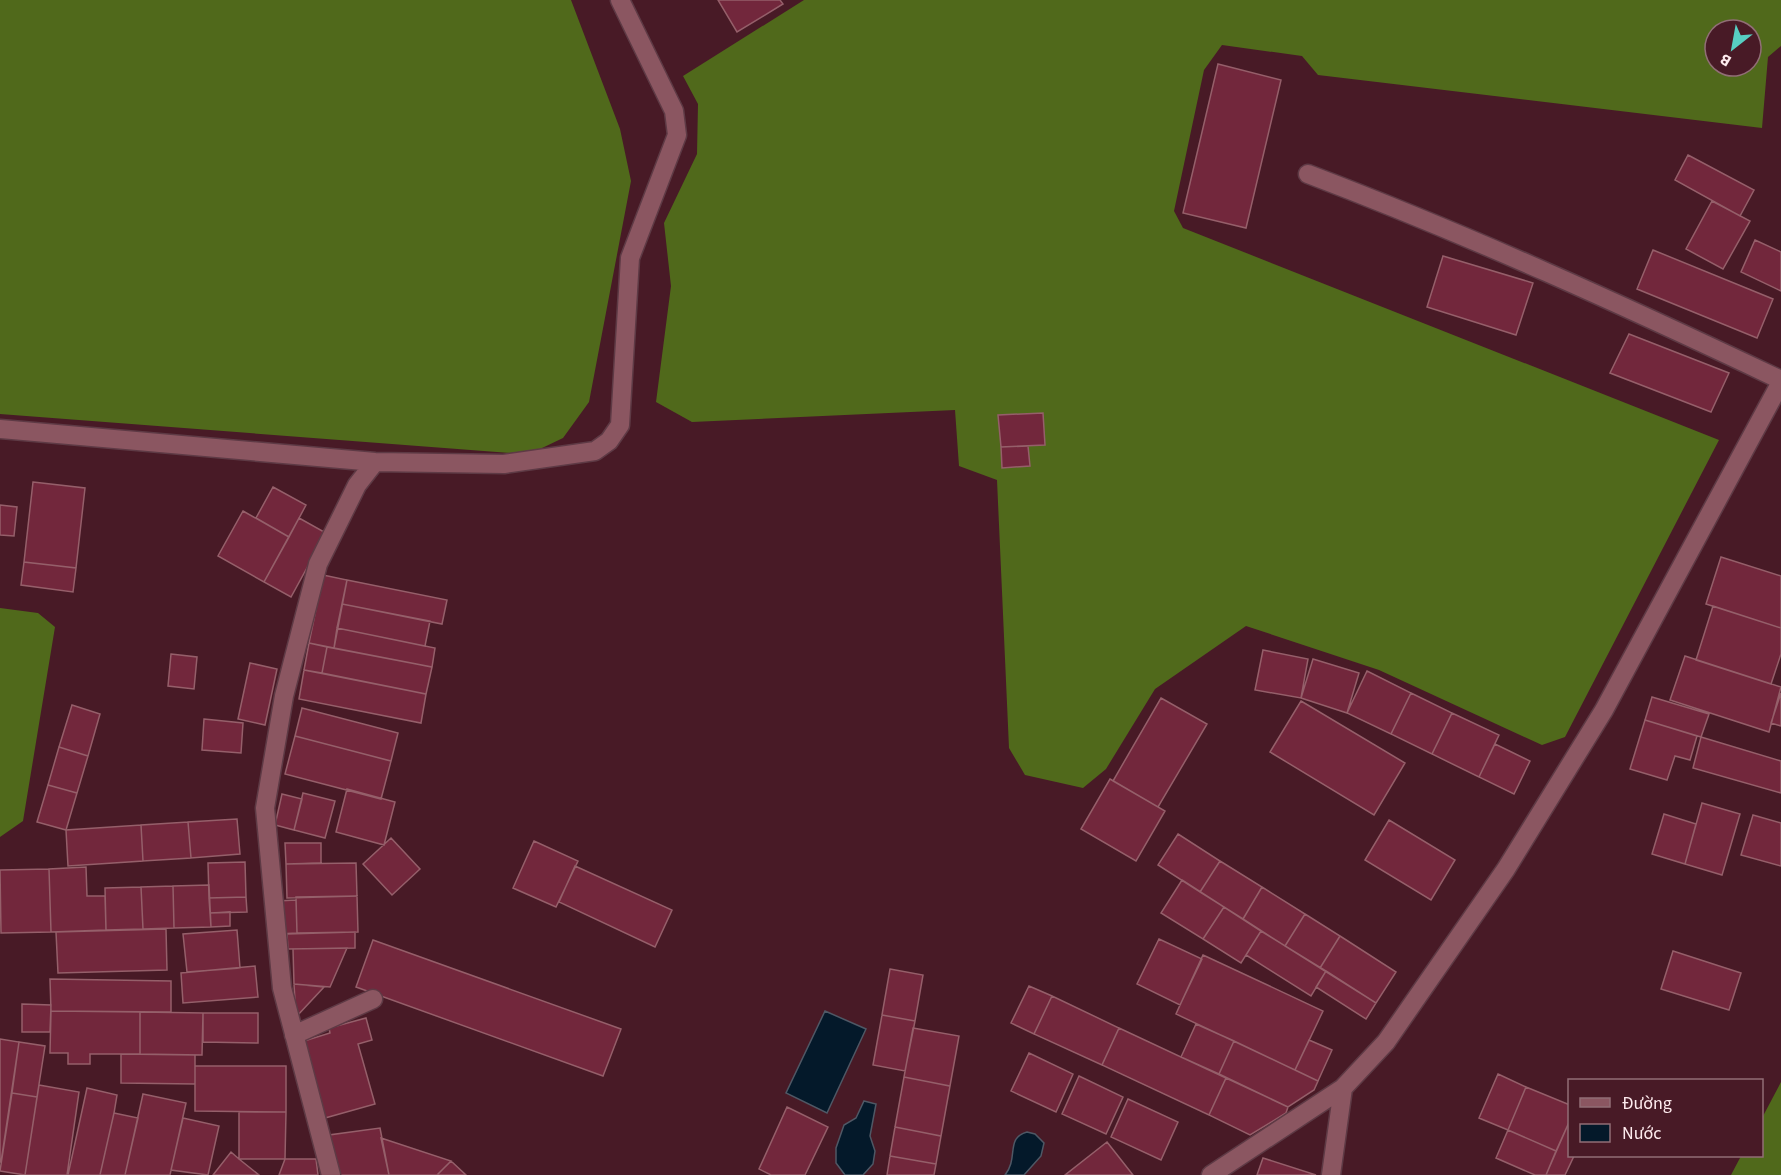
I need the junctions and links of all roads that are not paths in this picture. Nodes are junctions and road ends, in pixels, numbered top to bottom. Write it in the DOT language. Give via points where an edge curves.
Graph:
graph roads {
  1 [pos="620,0"];
  2 [pos="1308,174"];
  3 [pos="1781,381"];
  4 [pos="0,429"];
  5 [pos="375,462"];
  6 [pos="373,999"];
  7 [pos="294,1035"];
  8 [pos="1343,1088"];
  9 [pos="331,1175"];
  10 [pos="1211,1175"];
  11 [pos="1331,1175"];
  1 -- 5 [label="street" via="674,111 677,135 630,258 620,425 609,441 595,451 504,464"];
  2 -- 3 [label="street" via="1475,240"];
  3 -- 8 [label="street" via="1604,710 1506,869 1386,1042"];
  4 -- 5 [label="street"];
  5 -- 7 [label="street" via="357,485 318,564 284,696 265,808 282,988"];
  6 -- 7 [label="street"];
  7 -- 9 [label="street"];
  8 -- 10 [label="street"];
  8 -- 11 [label="street"];
}
